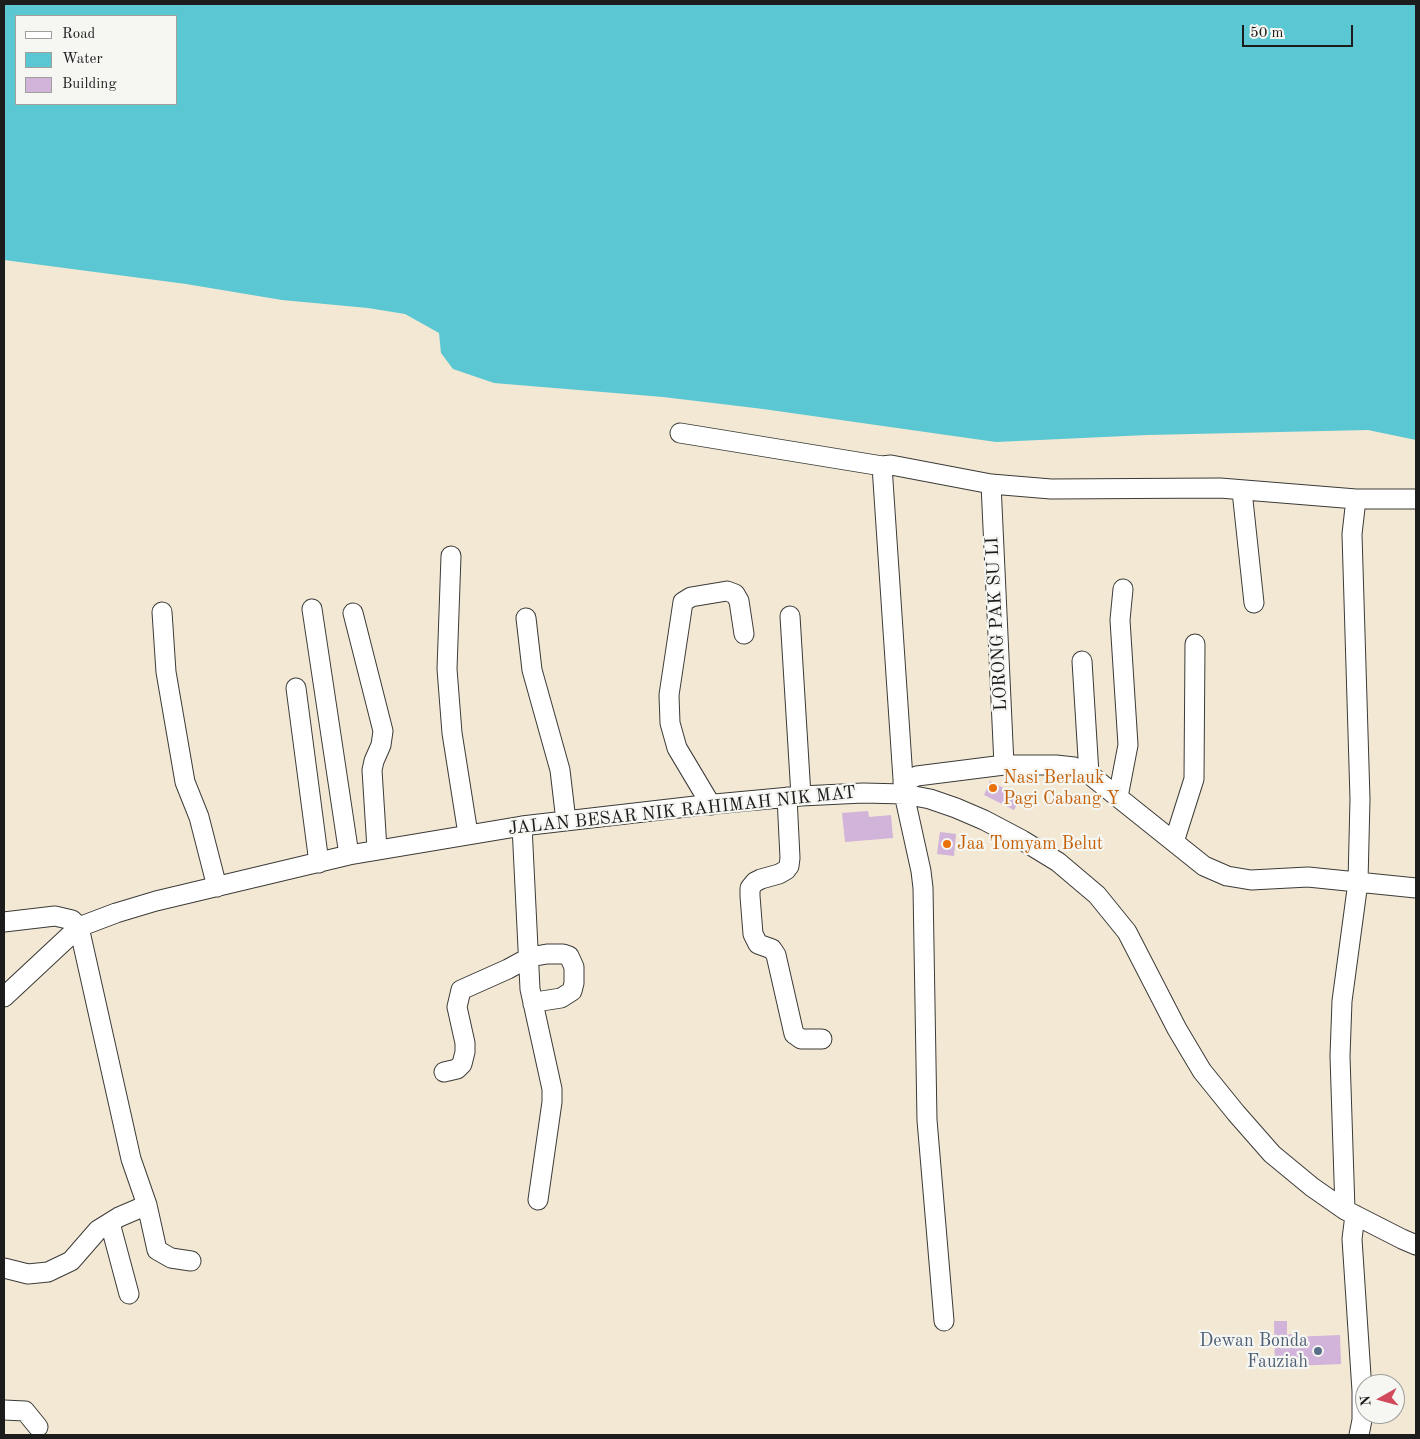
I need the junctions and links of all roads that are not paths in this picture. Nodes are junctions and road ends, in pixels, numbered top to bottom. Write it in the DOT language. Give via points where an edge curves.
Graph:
graph roads {
  1 [pos="680,433"];
  2 [pos="882,466"];
  3 [pos="990,484"];
  4 [pos="1242,491"];
  5 [pos="1356,499"];
  6 [pos="1416,499"];
  7 [pos="451,556"];
  8 [pos="1123,589"];
  9 [pos="1254,603"];
  10 [pos="312,609"];
  11 [pos="162,612"];
  12 [pos="353,613"];
  13 [pos="790,616"];
  14 [pos="526,618"];
  15 [pos="744,634"];
  16 [pos="1195,644"];
  17 [pos="1082,661"];
  18 [pos="296,688"];
  19 [pos="1004,765"];
  20 [pos="1089,774"];
  21 [pos="904,788"];
  22 [pos="794,797"];
  23 [pos="1118,798"];
  24 [pos="711,804"];
  25 [pos="566,821"];
  26 [pos="522,826"];
  27 [pos="468,834"];
  28 [pos="1174,842"];
  29 [pos="377,849"];
  30 [pos="349,855"];
  31 [pos="319,863"];
  32 [pos="1358,882"];
  33 [pos="217,887"];
  34 [pos="1416,888"];
  35 [pos="4,922"];
  36 [pos="79,927"];
  37 [pos="530,957"];
  38 [pos="4,997"];
  39 [pos="532,1004"];
  40 [pos="822,1039"];
  41 [pos="444,1072"];
  42 [pos="538,1200"];
  43 [pos="146,1205"];
  44 [pos="1350,1212"];
  45 [pos="110,1223"];
  46 [pos="1416,1244"];
  47 [pos="191,1261"];
  48 [pos="4,1268"];
  49 [pos="129,1294"];
  50 [pos="944,1321"];
  51 [pos="4,1410"];
  52 [pos="38,1427"];
  53 [pos="1359,1435"];
  1 -- 2 [label="street"];
  2 -- 3 [label="street"];
  2 -- 21 [label="street"];
  3 -- 4 [label="street" via="1051,489 1220,488"];
  3 -- 19 [label="street, LORONG PAK SU LI"];
  4 -- 5 [label="street"];
  4 -- 9 [label="street"];
  5 -- 6 [label="street"];
  5 -- 32 [label="street" via="1352,534 1360,799"];
  7 -- 27 [label="street" via="447,669 452,733"];
  8 -- 23 [label="street" via="1120,618 1128,745"];
  10 -- 30 [label="street"];
  11 -- 33 [label="street" via="166,672 183,774 199,818"];
  12 -- 29 [label="street" via="382,731 381,745 372,770"];
  13 -- 22 [label="street"];
  14 -- 25 [label="street" via="532,670 559,766"];
  15 -- 24 [label="street" via="740,601 735,594 727,591 691,597 683,602 669,695 670,722 677,748"];
  16 -- 28 [label="street" via="1194,779"];
  17 -- 20 [label="street"];
  18 -- 31 [label="street"];
  19 -- 20 [label="street" via="1056,765 1074,767"];
  19 -- 21 [label="street" via="917,776"];
  20 -- 23 [label="street"];
  21 -- 22 [label="street, JALAN BESAR NIK RAHIMAH NIK MAT"];
  21 -- 44 [label="street, JALAN BESAR NIK RAHIMAH NIK MAT" via="984,820 1014,836 1058,862 1097,894 1126,932 1202,1071 1272,1154 1312,1187"];
  21 -- 50 [label="street" via="923,888 927,1120"];
  22 -- 24 [label="street, JALAN BESAR NIK RAHIMAH NIK MAT"];
  22 -- 40 [label="street" via="789,866 779,874 755,882 750,888 753,934 758,944 776,954 794,1034 801,1040"];
  23 -- 28 [label="street"];
  24 -- 25 [label="street, JALAN BESAR NIK RAHIMAH NIK MAT"];
  25 -- 26 [label="street, JALAN BESAR NIK RAHIMAH NIK MAT"];
  26 -- 27 [label="street, JALAN BESAR NIK RAHIMAH NIK MAT"];
  26 -- 37 [label="street"];
  27 -- 29 [label="street, JALAN BESAR NIK RAHIMAH NIK MAT"];
  28 -- 32 [label="street" via="1204,866 1227,876 1251,880 1308,877"];
  29 -- 30 [label="street, JALAN BESAR NIK RAHIMAH NIK MAT"];
  30 -- 31 [label="street, JALAN BESAR NIK RAHIMAH NIK MAT"];
  31 -- 33 [label="street, JALAN BESAR NIK RAHIMAH NIK MAT"];
  32 -- 34 [label="street"];
  32 -- 44 [label="street" via="1342,1001 1340,1056"];
  33 -- 36 [label="street, JALAN BESAR NIK RAHIMAH NIK MAT" via="116,913"];
  35 -- 36 [label="street" via="56,916 72,920"];
  36 -- 38 [label="street, JALAN BESAR NIK RAHIMAH NIK MAT"];
  36 -- 43 [label="street" via="131,1158"];
  37 -- 39 [label="street"];
  37 -- 39 [label="street" via="563,954 569,956 574,968 572,991 561,998"];
  37 -- 41 [label="street" via="461,990 457,1007 465,1052 457,1069"];
  39 -- 42 [label="street" via="552,1089"];
  43 -- 45 [label="street"];
  43 -- 47 [label="street" via="157,1250 172,1258"];
  44 -- 46 [label="street, JALAN BESAR NIK RAHIMAH NIK MAT"];
  44 -- 53 [label="street" via="1362,1391"];
  45 -- 48 [label="street" via="98,1230 71,1261 48,1272 28,1274"];
  45 -- 49 [label="street"];
  51 -- 52 [label="street" via="25,1411"];
}
